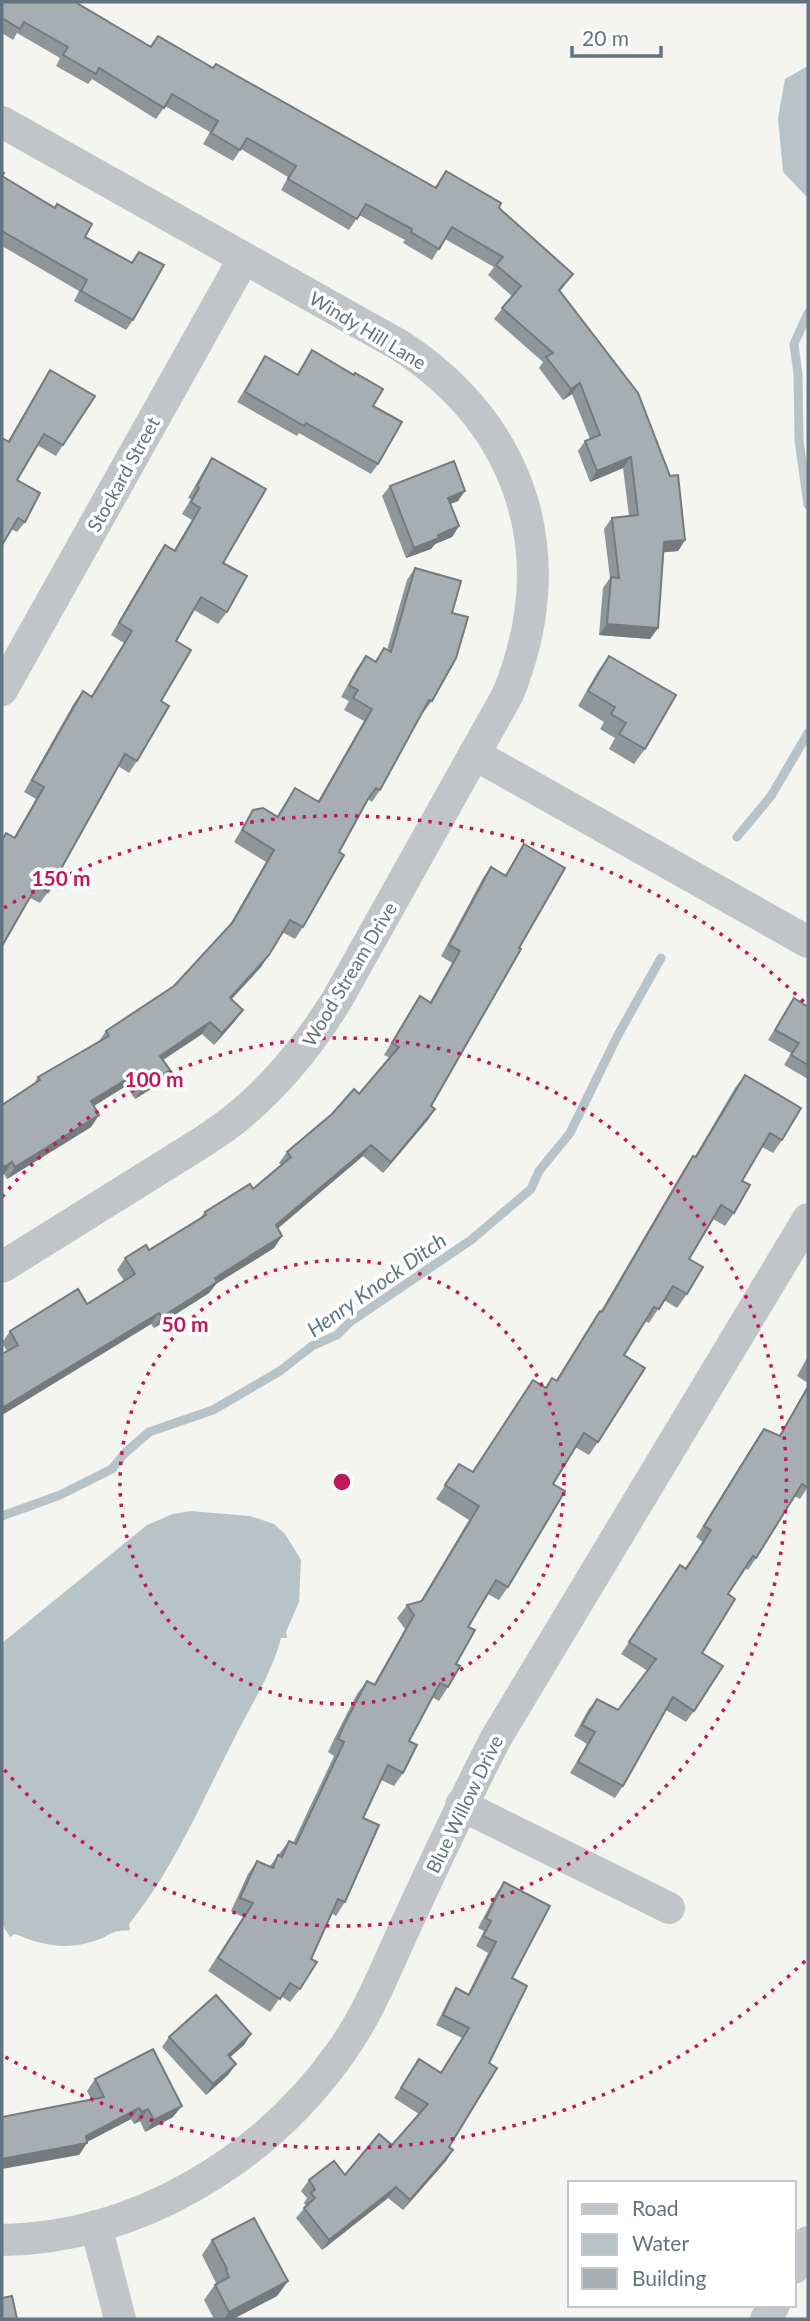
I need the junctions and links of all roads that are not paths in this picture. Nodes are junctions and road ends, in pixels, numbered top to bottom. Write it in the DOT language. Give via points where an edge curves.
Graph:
graph roads {
  1 [pos="2,122"];
  2 [pos="244,258"];
  3 [pos="2,691"];
  4 [pos="474,754"];
  5 [pos="808,942"];
  6 [pos="808,1219"];
  7 [pos="2,1267"];
  8 [pos="461,1805"];
  9 [pos="669,1908"];
  10 [pos="96,2226"];
  11 [pos="2,2240"];
  12 [pos="808,2242"];
  13 [pos="796,2264"];
  14 [pos="121,2319"];
  1 -- 2 [label="street, Windy Hill Lane"];
  2 -- 3 [label="street, Stockard Street"];
  2 -- 4 [label="street, Windy Hill Lane" via="430,366 481,419 513,475 530,538 533,603 520,664"];
  4 -- 5 [label="street"];
  4 -- 7 [label="street, Wood Stream Drive" via="322,1024 274,1085 204,1142"];
  6 -- 8 [label="street, Blue Willow Drive" via="496,1738"];
  8 -- 9 [label="street"];
  8 -- 10 [label="street, Blue Willow Drive" via="372,2001 318,2082 271,2132 236,2160 151,2207"];
  10 -- 11 [label="street, Blue Willow Drive"];
  10 -- 14 [label="street"];
  12 -- 13 [label="street"];
}
